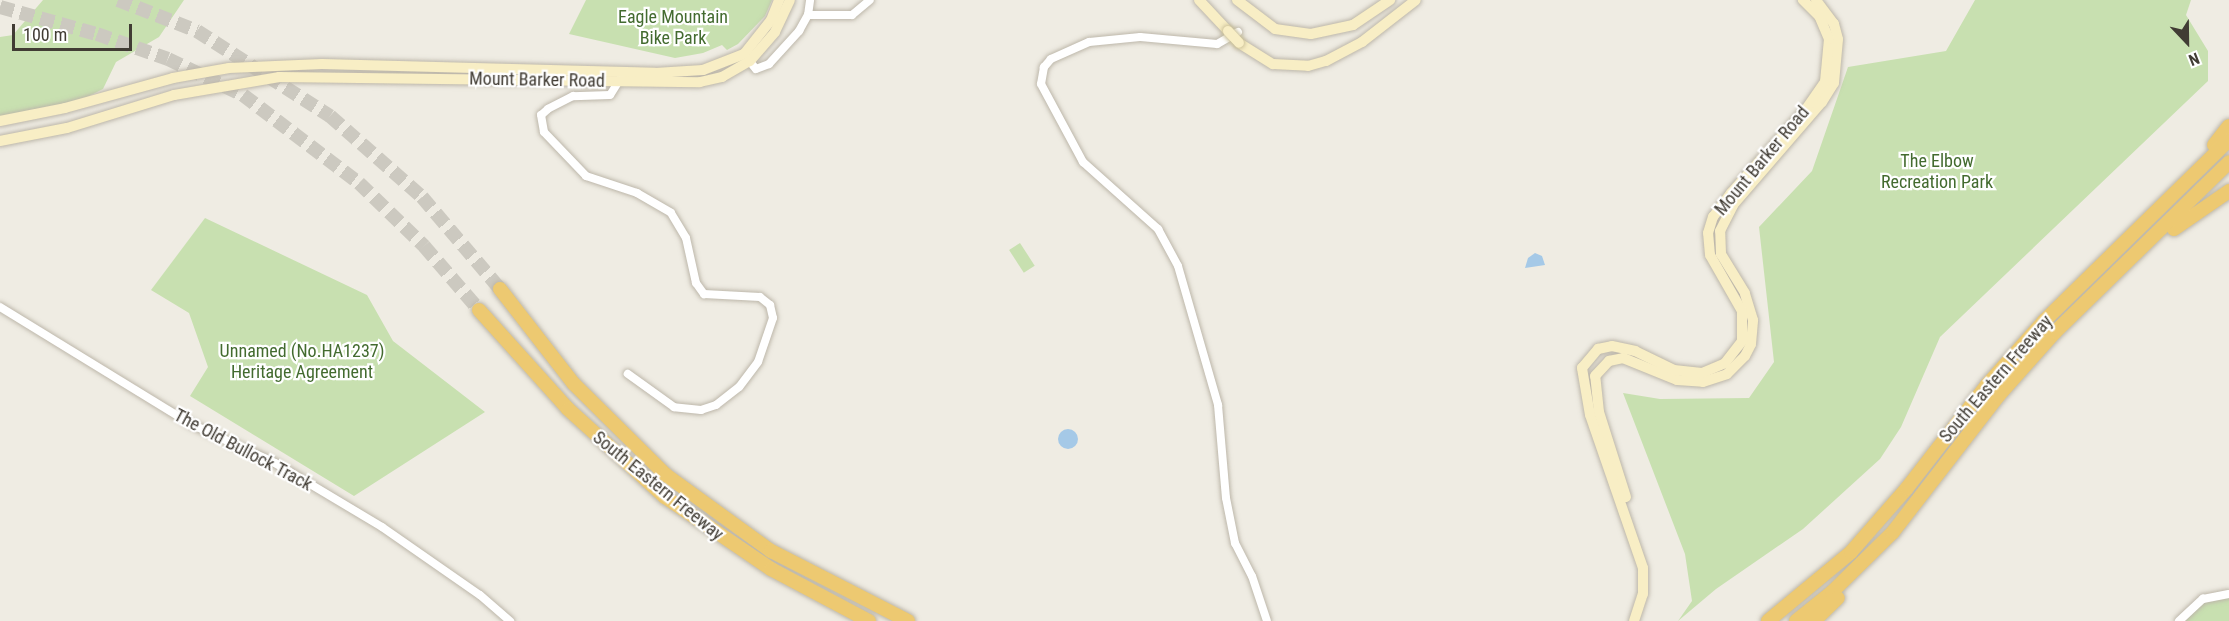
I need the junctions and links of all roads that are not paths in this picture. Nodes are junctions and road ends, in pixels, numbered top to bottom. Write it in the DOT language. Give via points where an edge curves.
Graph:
graph roads {
  1 [pos="779,0"];
  2 [pos="790,0"];
  3 [pos="810,0"];
  4 [pos="870,0"];
  5 [pos="1199,0"];
  6 [pos="1237,0"];
  7 [pos="1390,0"];
  8 [pos="1416,0"];
  9 [pos="1803,0"];
  10 [pos="1816,0"];
  11 [pos="808,15"];
  12 [pos="1235,35"];
  13 [pos="747,58"];
  14 [pos="244,68"];
  15 [pos="621,77"];
  16 [pos="246,81"];
  17 [pos="1,121"];
  18 [pos="2229,126"];
  19 [pos="3,140"];
  20 [pos="2229,140"];
  21 [pos="2229,162"];
  22 [pos="2186,184"];
  23 [pos="2229,191"];
  24 [pos="500,289"];
  25 [pos="0,308"];
  26 [pos="479,310"];
  27 [pos="2055,332"];
  28 [pos="628,374"];
  29 [pos="1893,532"];
  30 [pos="2229,594"];
  31 [pos="510,621"];
  32 [pos="869,621"];
  33 [pos="908,621"];
  34 [pos="1267,621"];
  35 [pos="1634,621"];
  36 [pos="1639,621"];
  37 [pos="1768,621"];
  38 [pos="1796,621"];
  39 [pos="1814,621"];
  40 [pos="2179,621"];
  1 -- 13 [label="main road"];
  2 -- 13 [label="main road, Mount Barker Road" via="776,32"];
  3 -- 11 [label="street"];
  4 -- 11 [label="street" via="852,15"];
  5 -- 12 [label="main road"];
  6 -- 7 [label="main road" via="1275,29 1311,34 1353,25"];
  8 -- 12 [label="main road" via="1362,42 1308,66 1273,64"];
  9 -- 35 [label="main road, Mount Barker Road" via="1819,16 1829,39 1825,82 1806,110 1731,193 1713,217 1708,233 1710,255 1742,311 1742,341 1725,363 1701,373 1674,370 1635,351 1611,346 1598,349 1582,368 1590,415 1643,568 1643,594"];
  10 -- 36 [label="main road, Mount Barker Road" via="1825,9 1838,39 1834,83 1733,206 1720,231 1721,254 1745,293 1753,320 1751,344 1745,356 1727,374 1703,382 1677,380 1623,358 1609,361 1595,376 1599,412 1648,568 1647,597"];
  11 -- 13 [label="street" via="791,42 770,64 756,69"];
  12 -- 34 [label="street" via="1217,44 1140,37 1089,42 1051,59 1044,67 1041,84 1083,162 1158,229 1178,266 1218,405 1226,498 1235,543"];
  13 -- 15 [label="main road, Mount Barker Road" via="703,70"];
  14 -- 15 [label="main road, Mount Barker Road" via="322,64"];
  14 -- 16 [label="main road"];
  14 -- 17 [label="main road, Mount Barker Road" via="173,78"];
  15 -- 16 [label="main road, Mount Barker Road" via="315,76"];
  15 -- 28 [label="street" via="610,95 573,96 548,109 541,115 544,132 586,176 646,197 671,213 686,238 696,282 704,294 760,297 770,305 773,318 758,362 739,387 716,405 701,410 674,407"];
  16 -- 19 [label="main road, Mount Barker Road" via="174,95 66,128"];
  17 -- 19 [label="main road"];
  18 -- 22 [label="highway"];
  20 -- 22 [label="highway, South Eastern Freeway"];
  21 -- 27 [label="highway, South Eastern Freeway"];
  22 -- 37 [label="highway, South Eastern Freeway" via="2015,353 1851,552"];
  23 -- 27 [label="highway" via="2175,229"];
  24 -- 33 [label="highway, South Eastern Freeway" via="581,392 666,475 771,551"];
  25 -- 31 [label="street, The Old Bullock Track" via="191,424 275,463 382,527 480,595"];
  26 -- 32 [label="highway, South Eastern Freeway" via="568,410 665,497 771,569"];
  27 -- 29 [label="highway, South Eastern Freeway" via="1998,396"];
  29 -- 38 [label="highway, South Eastern Freeway"];
  29 -- 39 [label="highway" via="1861,577"];
  30 -- 40 [label="street" via="2203,599"];
}
